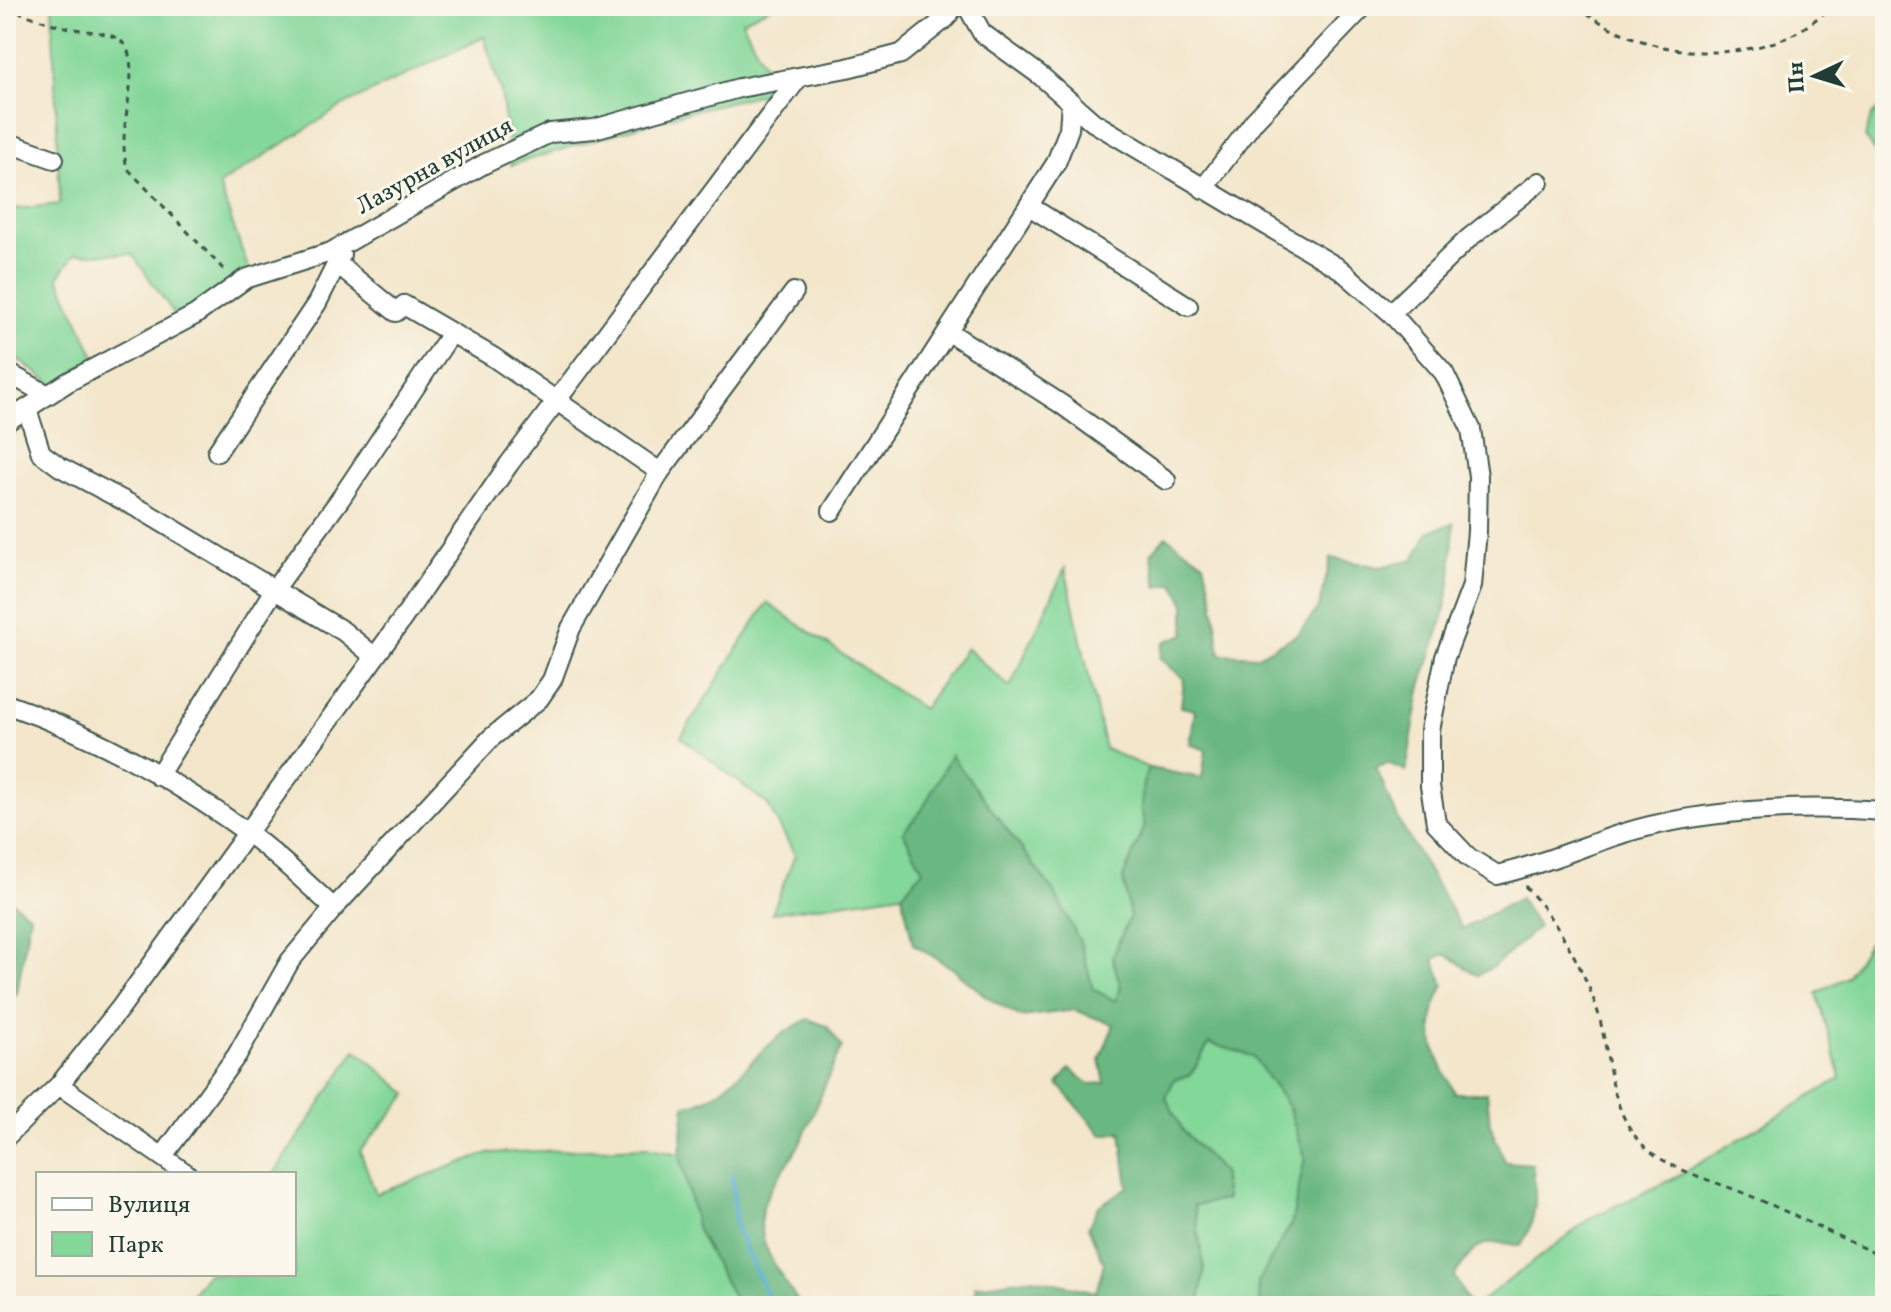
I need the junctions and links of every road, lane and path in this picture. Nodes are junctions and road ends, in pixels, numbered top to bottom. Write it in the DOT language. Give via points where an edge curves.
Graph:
graph roads {
  1 [pos="954,6"];
  2 [pos="967,6"];
  3 [pos="1364,6"];
  4 [pos="1577,6"];
  5 [pos="1834,6"];
  6 [pos="6,8"];
  7 [pos="799,77"];
  8 [pos="1071,102"];
  9 [pos="6,142"];
  10 [pos="54,159"];
  11 [pos="1539,182"];
  12 [pos="1203,189"];
  13 [pos="1029,206"];
  14 [pos="344,244"];
  15 [pos="339,265"];
  16 [pos="236,285"];
  17 [pos="794,292"];
  18 [pos="1188,306"];
  19 [pos="1391,313"];
  20 [pos="949,332"];
  21 [pos="450,335"];
  22 [pos="6,372"];
  23 [pos="48,395"];
  24 [pos="556,401"];
  25 [pos="27,409"];
  26 [pos="6,422"];
  27 [pos="217,452"];
  28 [pos="660,472"];
  29 [pos="1166,480"];
  30 [pos="832,511"];
  31 [pos="274,590"];
  32 [pos="375,657"];
  33 [pos="6,704"];
  34 [pos="158,776"];
  35 [pos="1885,811"];
  36 [pos="245,831"];
  37 [pos="1511,871"];
  38 [pos="334,908"];
  39 [pos="59,1085"];
  40 [pos="6,1137"];
  41 [pos="163,1156"];
  42 [pos="184,1172"];
  43 [pos="1885,1258"];
  1 -- 7 [label="street, Лазурна вулиця" via="901,54"];
  2 -- 8 [label="street" via="982,33"];
  3 -- 12 [label="street" via="1255,120"];
  4 -- 5 [label="path" via="1619,35 1655,47 1694,51 1750,48 1789,36"];
  6 -- 16 [label="path" via="64,27 112,33 122,40 131,54 122,149 127,168"];
  7 -- 14 [label="street, Лазурна вулиця" via="739,88 594,129 550,133 484,164"];
  7 -- 24 [label="street"];
  8 -- 12 [label="street" via="1093,122"];
  8 -- 13 [label="street" via="1069,129 1056,163"];
  9 -- 10 [label="street"];
  11 -- 19 [label="street" via="1469,238"];
  12 -- 19 [label="street" via="1340,269"];
  13 -- 18 [label="street"];
  13 -- 20 [label="street"];
  14 -- 15 [label="street"];
  14 -- 16 [label="street, Лазурна вулиця"];
  15 -- 21 [label="street" via="396,312 404,305"];
  15 -- 27 [label="street"];
  16 -- 23 [label="street, Лазурна вулиця" via="195,315"];
  17 -- 28 [label="street"];
  19 -- 37 [label="street" via="1444,373 1471,429 1478,476 1472,586 1445,657 1430,730 1436,823 1468,857 1497,875"];
  20 -- 29 [label="street"];
  20 -- 30 [label="street"];
  21 -- 24 [label="street" via="493,357"];
  21 -- 31 [label="street"];
  22 -- 23 [label="street"];
  23 -- 25 [label="street, Лазурна вулиця"];
  24 -- 28 [label="street"];
  24 -- 32 [label="street"];
  25 -- 26 [label="street, Лазурна вулиця"];
  25 -- 31 [label="street" via="41,453 60,467"];
  28 -- 38 [label="street" via="571,628 552,680 539,699 491,738"];
  31 -- 32 [label="street"];
  31 -- 34 [label="street"];
  32 -- 36 [label="street"];
  33 -- 34 [label="street" via="64,724"];
  34 -- 36 [label="street"];
  35 -- 37 [label="street" via="1817,806 1699,819 1626,833 1545,864"];
  36 -- 38 [label="street"];
  36 -- 39 [label="street"];
  37 -- 43 [label="path" via="1556,926 1577,962 1596,1008 1613,1085 1643,1145 1677,1166"];
  38 -- 41 [label="street" via="290,961 237,1055"];
  39 -- 40 [label="street"];
  39 -- 41 [label="street"];
  41 -- 42 [label="street"];
}
